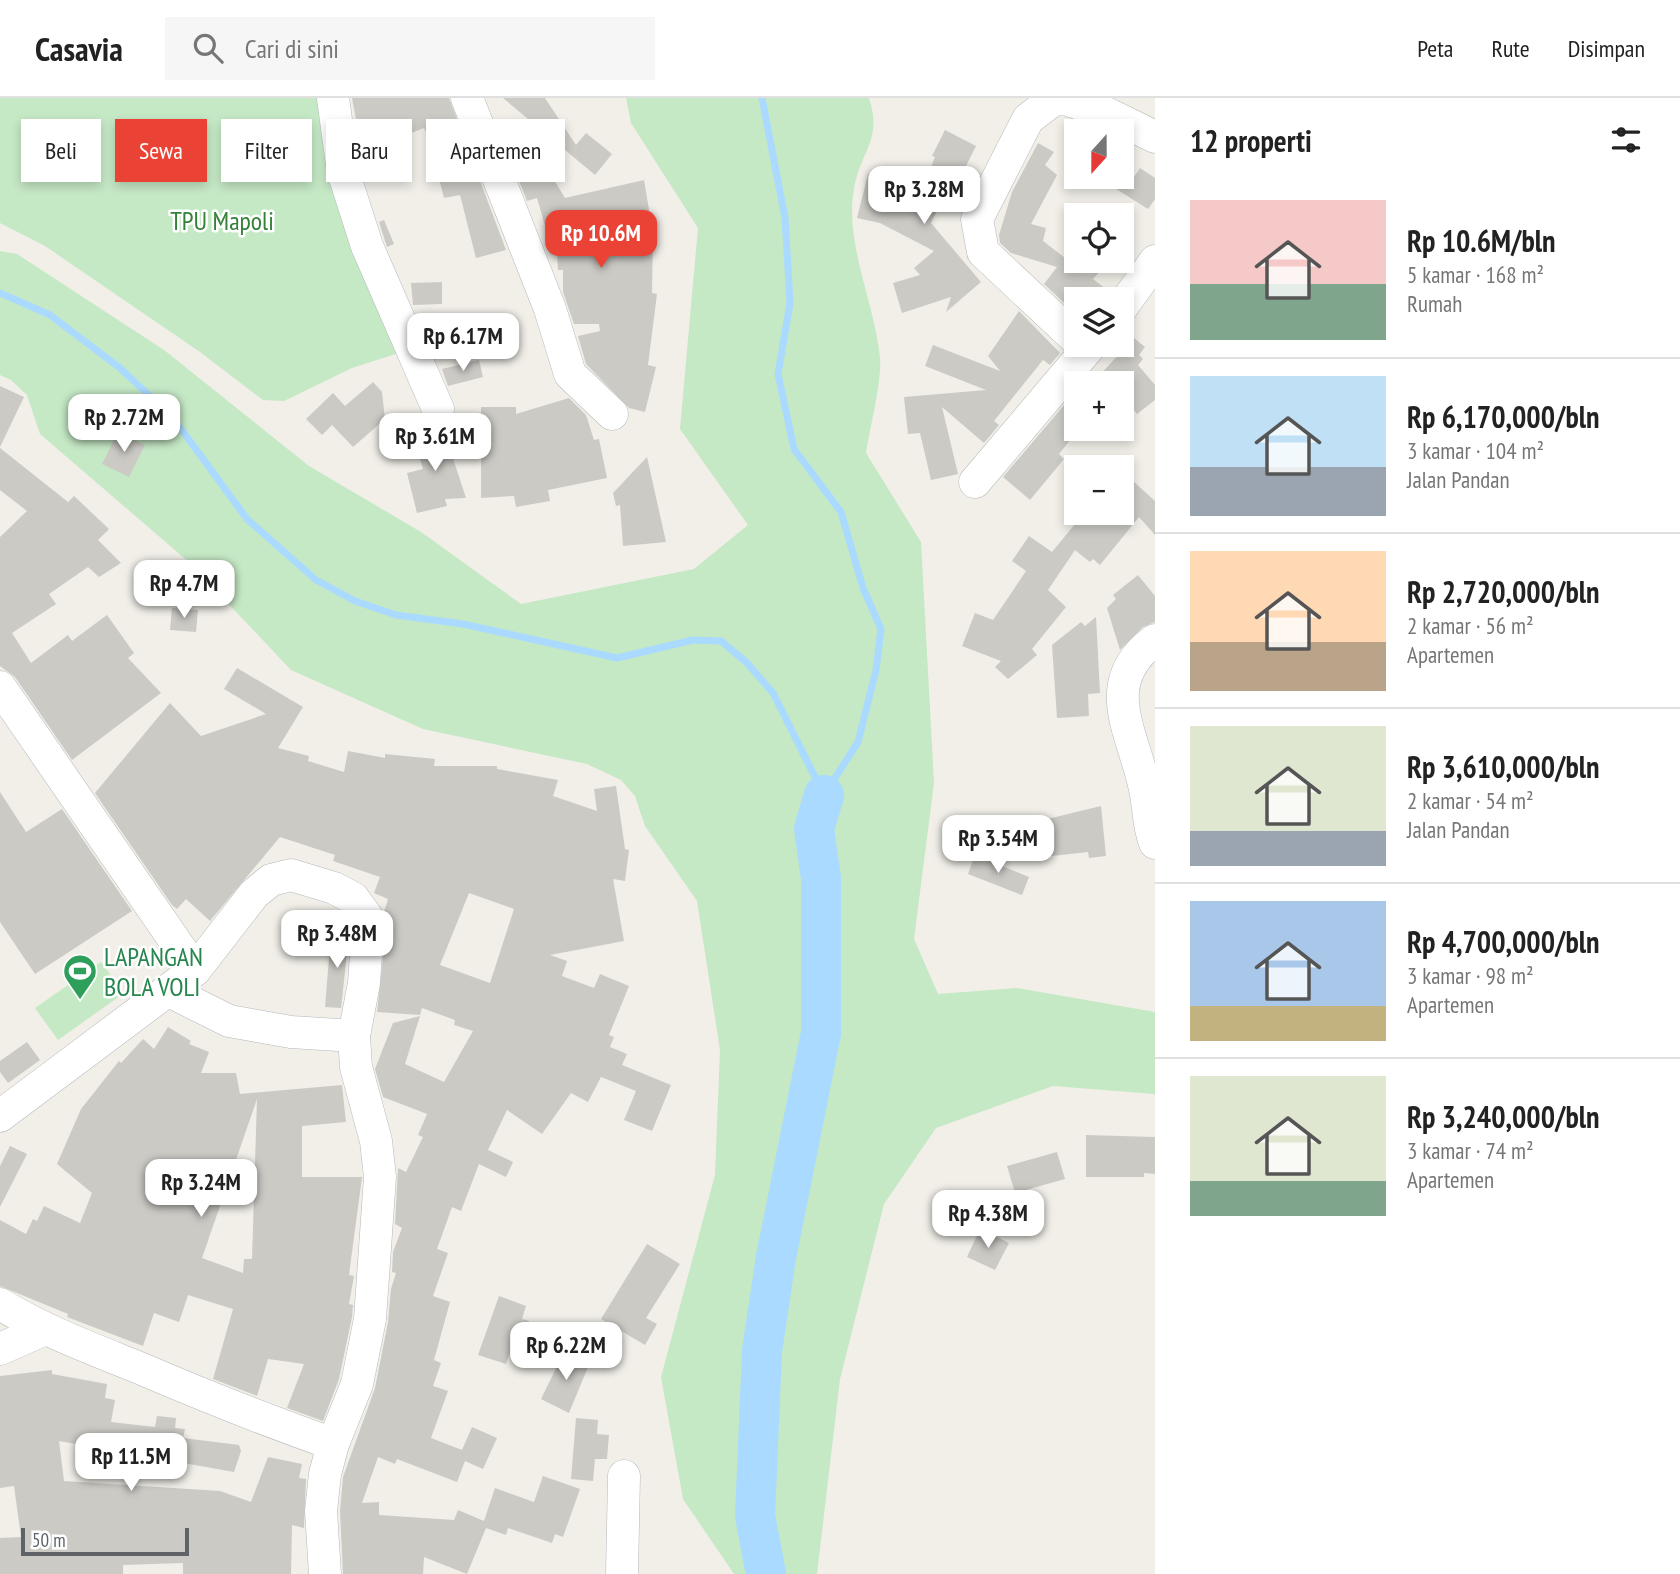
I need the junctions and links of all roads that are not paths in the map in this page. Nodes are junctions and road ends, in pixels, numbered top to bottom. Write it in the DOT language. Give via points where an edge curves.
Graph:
graph roads {
  1 [pos="333,98"];
  2 [pos="467,98"];
  3 [pos="1155,137"];
  4 [pos="1155,261"];
  5 [pos="1134,290"];
  6 [pos="1064,326"];
  7 [pos="1074,357"];
  8 [pos="438,409"];
  9 [pos="612,415"];
  10 [pos="975,482"];
  11 [pos="1155,640"];
  12 [pos="0,687"];
  13 [pos="1155,843"];
  14 [pos="195,970"];
  15 [pos="169,991"];
  16 [pos="354,1036"];
  17 [pos="0,1116"];
  18 [pos="0,1304"];
  19 [pos="43,1330"];
  20 [pos="0,1349"];
  21 [pos="333,1444"];
  22 [pos="624,1476"];
  23 [pos="325,1574"];
  24 [pos="622,1574"];
  1 -- 8 [label="street" via="343,171 367,246"];
  2 -- 9 [label="street" via="550,309 570,374"];
  3 -- 6 [label="street" via="1102,111 1065,99 1053,100 1028,119 977,219 983,252"];
  4 -- 5 [label="street"];
  7 -- 10 [label="street"];
  11 -- 13 [label="street" via="1136,658 1122,684 1122,694"];
  12 -- 14 [label="street"];
  14 -- 15 [label="street"];
  14 -- 16 [label="street" via="254,894 271,880 291,875 334,888 353,898 367,917 364,983"];
  15 -- 16 [label="street" via="229,1021 291,1032"];
  15 -- 17 [label="street"];
  16 -- 21 [label="street" via="356,1067 376,1141 376,1249 370,1319 356,1384"];
  18 -- 19 [label="street"];
  19 -- 20 [label="street"];
  19 -- 21 [label="street" via="201,1396"];
  21 -- 23 [label="street" via="321,1511"];
  22 -- 24 [label="street"];
}
